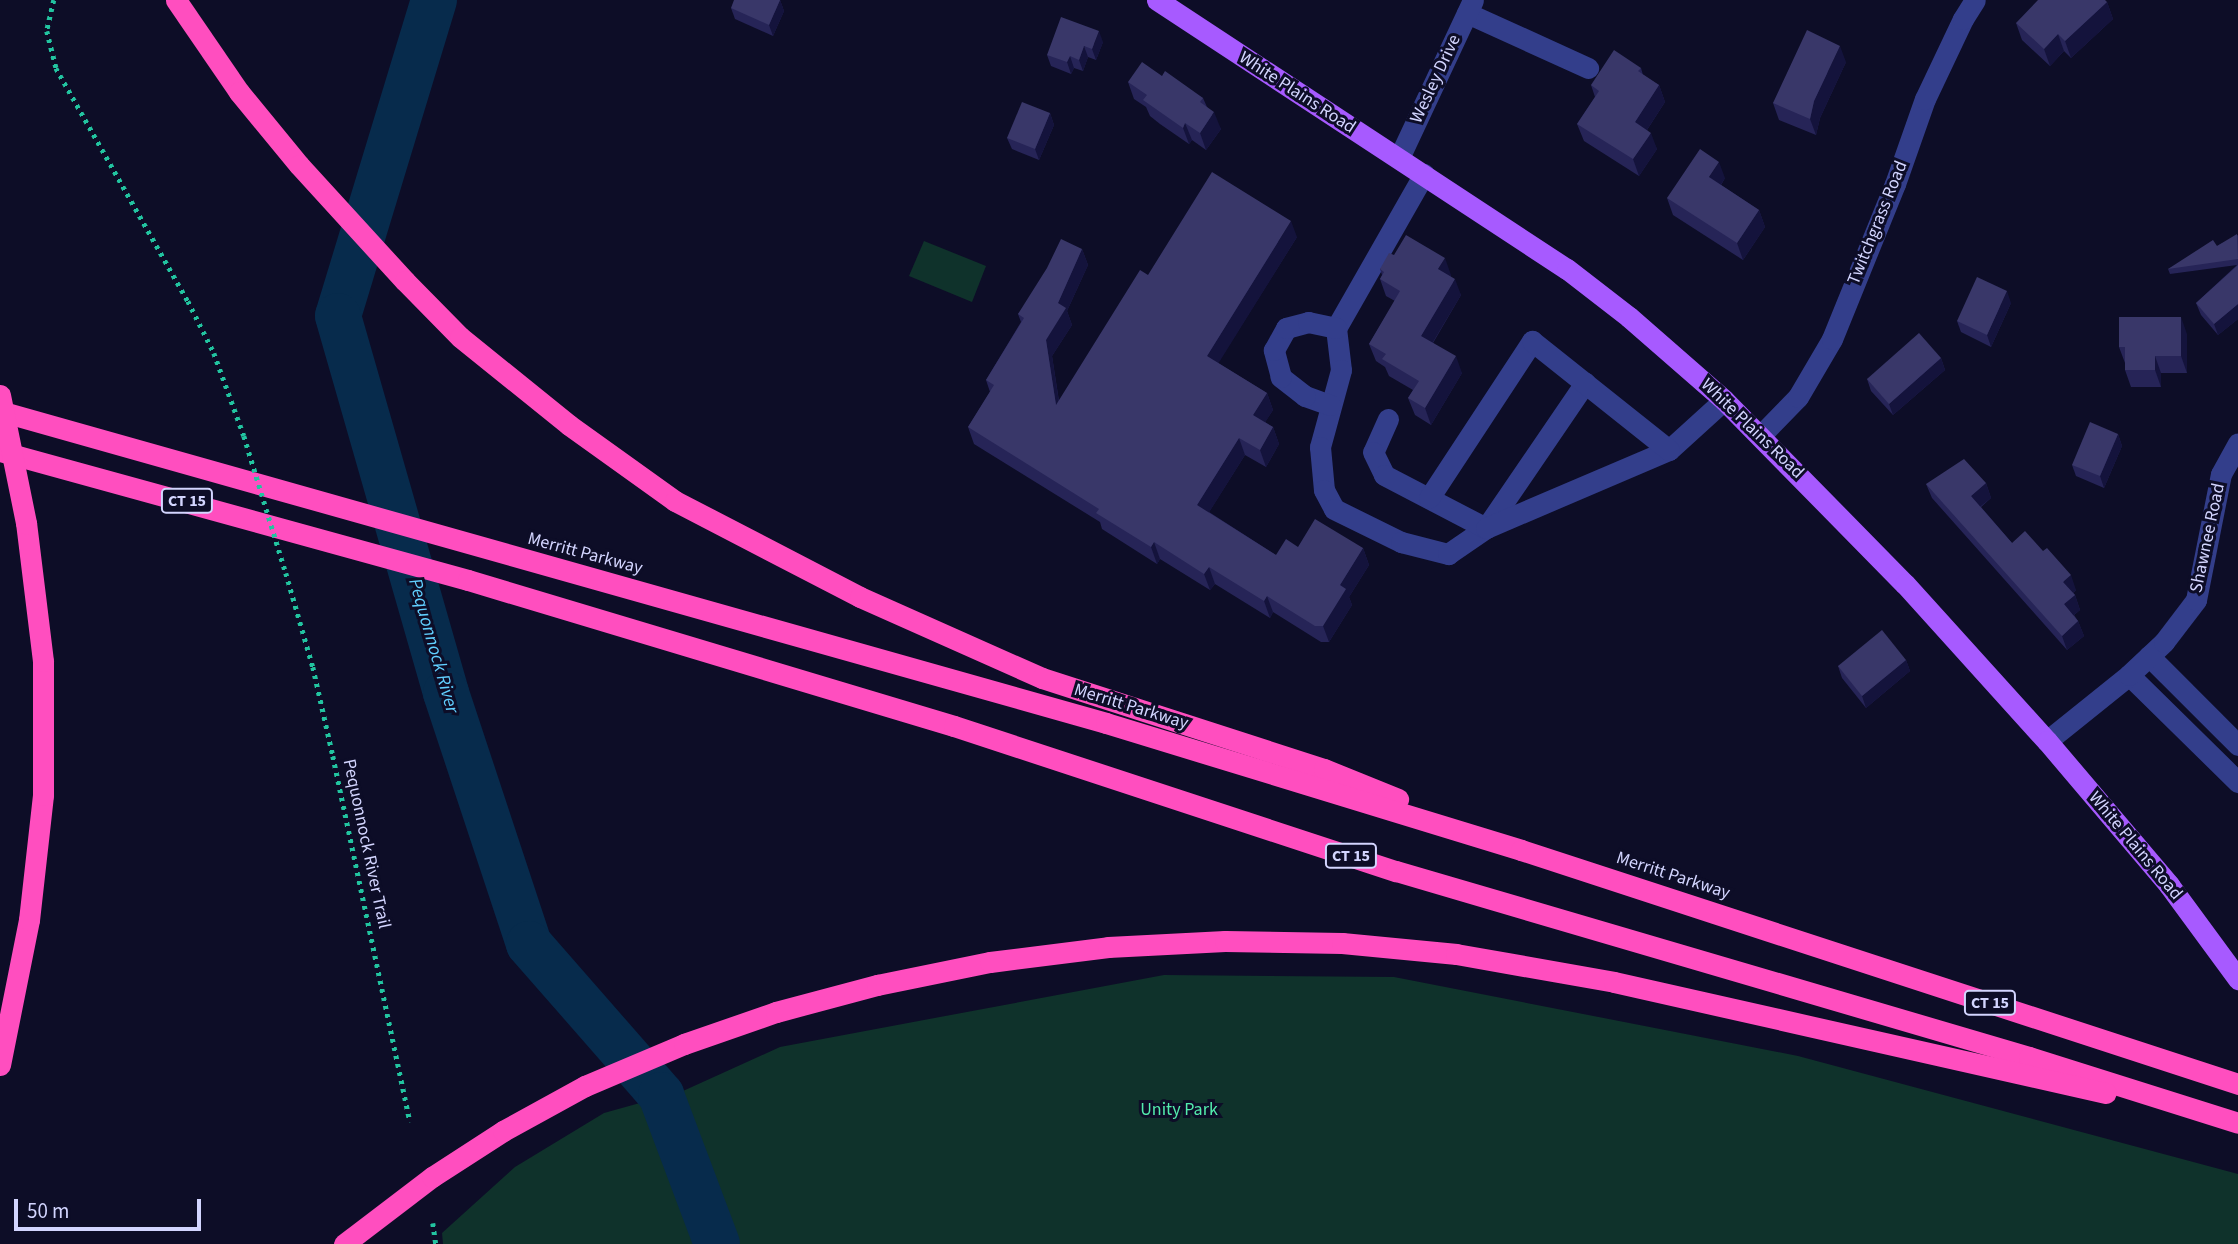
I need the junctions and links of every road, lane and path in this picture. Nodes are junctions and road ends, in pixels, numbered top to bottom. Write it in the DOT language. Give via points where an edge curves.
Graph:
graph roads {
  1 [pos="54,0"];
  2 [pos="176,0"];
  3 [pos="1157,0"];
  4 [pos="1976,0"];
  5 [pos="1470,6"];
  6 [pos="1588,68"];
  7 [pos="1399,158"];
  8 [pos="1424,174"];
  9 [pos="1336,328"];
  10 [pos="1585,383"];
  11 [pos="0,395"];
  12 [pos="1724,400"];
  13 [pos="1330,405"];
  14 [pos="0,411"];
  15 [pos="1388,419"];
  16 [pos="0,429"];
  17 [pos="1761,435"];
  18 [pos="2238,443"];
  19 [pos="1669,450"];
  20 [pos="0,451"];
  21 [pos="2230,472"];
  22 [pos="1429,498"];
  23 [pos="26,523"];
  24 [pos="1486,528"];
  25 [pos="2149,656"];
  26 [pos="2129,675"];
  27 [pos="2047,741"];
  28 [pos="2238,745"];
  29 [pos="2238,782"];
  30 [pos="1521,850"];
  31 [pos="2238,979"];
  32 [pos="0,1065"];
  33 [pos="2238,1084"];
  34 [pos="2194,1109"];
  35 [pos="410,1122"];
  36 [pos="2238,1123"];
  37 [pos="433,1223"];
  38 [pos="344,1244"];
  39 [pos="436,1244"];
  1 -- 35 [label="path, Pequonnock River Trail, bridge" via="47,31 56,68 188,301 214,354 244,436 313,667"];
  2 -- 30 [label="highway" via="239,92 299,165 460,337 569,425 675,501 836,585 1042,678 1324,769"];
  3 -- 7 [label="main road, White Plains Road"];
  4 -- 17 [label="street, Twitchgrass Road" via="1925,99 1832,339 1798,397"];
  5 -- 6 [label="street"];
  5 -- 7 [label="street, Wesley Drive"];
  7 -- 8 [label="main road, White Plains Road"];
  8 -- 9 [label="street"];
  8 -- 12 [label="main road, White Plains Road" via="1608,301"];
  9 -- 13 [label="street" via="1341,370"];
  9 -- 13 [label="street" via="1308,322 1286,328 1274,350 1281,377 1305,397"];
  10 -- 19 [label="street"];
  10 -- 22 [label="street" via="1532,341"];
  10 -- 24 [label="street"];
  11 -- 23 [label="highway, bridge"];
  12 -- 17 [label="main road, White Plains Road"];
  12 -- 19 [label="street"];
  13 -- 24 [label="street" via="1320,447 1324,490 1334,509 1401,542 1448,554"];
  14 -- 30 [label="highway, Merritt Parkway / CT 15" via="1068,712"];
  15 -- 22 [label="street" via="1373,452 1384,475"];
  16 -- 23 [label="highway, bridge"];
  17 -- 27 [label="main road, White Plains Road"];
  18 -- 21 [label="street, Shawnee Road"];
  19 -- 24 [label="street"];
  20 -- 34 [label="highway, CT 15" via="468,580 954,726 1396,871"];
  21 -- 25 [label="street, Shawnee Road" via="2210,520 2196,600"];
  22 -- 24 [label="street"];
  23 -- 32 [label="highway" via="43,661 43,795 29,920"];
  25 -- 26 [label="street, Shawnee Road"];
  25 -- 28 [label="street"];
  26 -- 27 [label="street, Shawnee Road"];
  26 -- 29 [label="street"];
  27 -- 31 [label="main road, White Plains Road" via="2169,885"];
  30 -- 33 [label="highway, Merritt Parkway / CT 15"];
  34 -- 36 [label="highway, CT 15"];
  34 -- 38 [label="highway" via="2051,1083 1614,982 1456,954 1342,943 1225,941 1121,947 990,962 839,995 684,1044 585,1086 503,1131 432,1177"];
  37 -- 39 [label="path"];
}
